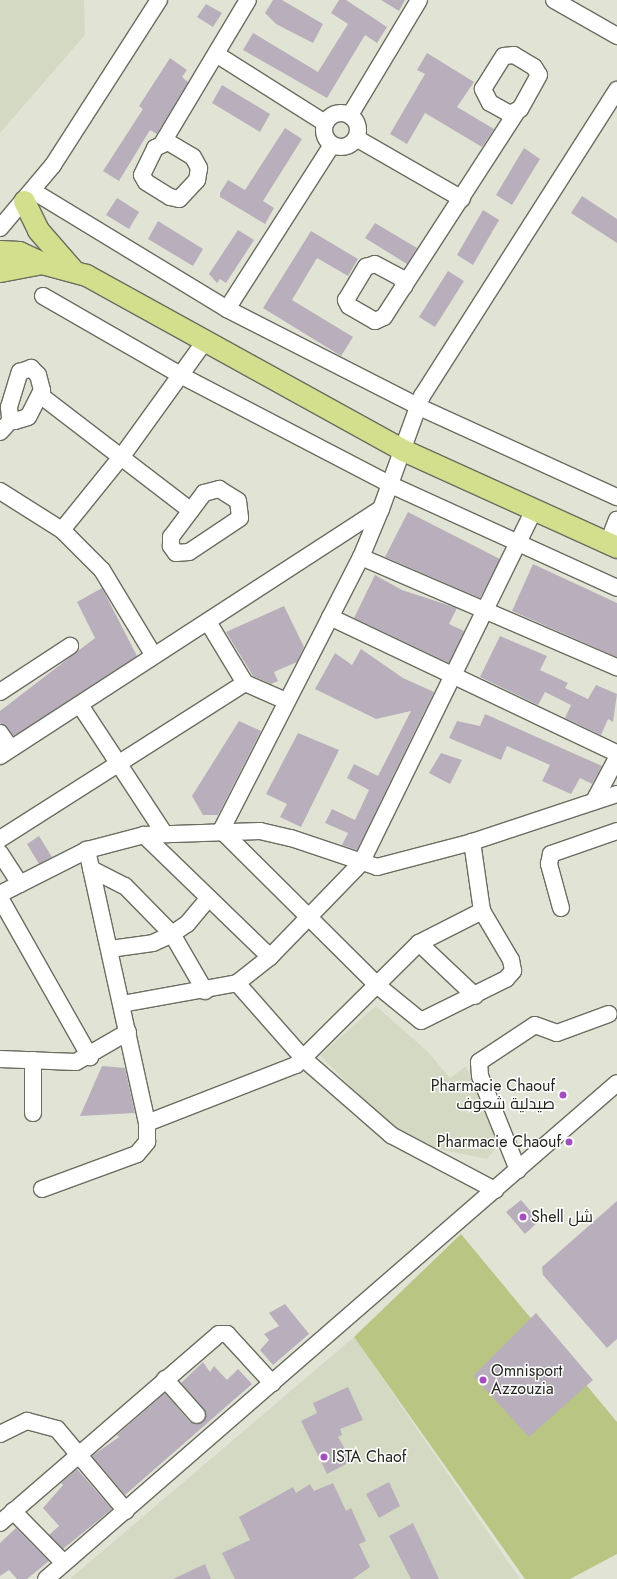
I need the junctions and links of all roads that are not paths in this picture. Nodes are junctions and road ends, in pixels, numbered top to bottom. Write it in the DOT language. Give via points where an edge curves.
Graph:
graph roads {
  1 [pos="160,0"];
  2 [pos="248,0"];
  3 [pos="419,0"];
  4 [pos="554,0"];
  5 [pos="617,36"];
  6 [pos="216,54"];
  7 [pos="617,90"];
  8 [pos="517,112"];
  9 [pos="350,115"];
  10 [pos="325,123"];
  11 [pos="356,138"];
  12 [pos="163,142"];
  13 [pos="332,145"];
  14 [pos="29,196"];
  15 [pos="462,199"];
  16 [pos="0,228"];
  17 [pos="0,251"];
  18 [pos="42,263"];
  19 [pos="72,269"];
  20 [pos="0,271"];
  21 [pos="404,286"];
  22 [pos="43,296"];
  23 [pos="227,309"];
  24 [pos="205,341"];
  25 [pos="182,376"];
  26 [pos="40,395"];
  27 [pos="417,406"];
  28 [pos="12,419"];
  29 [pos="0,432"];
  30 [pos="403,450"];
  31 [pos="122,457"];
  32 [pos="391,485"];
  33 [pos="0,491"];
  34 [pos="617,497"];
  35 [pos="381,509"];
  36 [pos="534,510"];
  37 [pos="191,511"];
  38 [pos="617,520"];
  39 [pos="62,530"];
  40 [pos="517,544"];
  41 [pos="612,545"];
  42 [pos="361,557"];
  43 [pos="617,588"];
  44 [pos="485,611"];
  45 [pos="330,617"];
  46 [pos="208,622"];
  47 [pos="70,646"];
  48 [pos="154,656"];
  49 [pos="617,666"];
  50 [pos="453,676"];
  51 [pos="245,683"];
  52 [pos="0,692"];
  53 [pos="286,701"];
  54 [pos="80,705"];
  55 [pos="0,733"];
  56 [pos="5,753"];
  57 [pos="617,753"];
  58 [pos="617,758"];
  59 [pos="118,765"];
  60 [pos="617,794"];
  61 [pos="594,801"];
  62 [pos="221,830"];
  63 [pos="617,831"];
  64 [pos="164,833"];
  65 [pos="144,835"];
  66 [pos="0,839"];
  67 [pos="472,842"];
  68 [pos="87,850"];
  69 [pos="0,853"];
  70 [pos="360,863"];
  71 [pos="91,869"];
  72 [pos="20,884"];
  73 [pos="0,894"];
  74 [pos="0,898"];
  75 [pos="209,898"];
  76 [pos="561,908"];
  77 [pos="482,911"];
  78 [pos="310,916"];
  79 [pos="172,934"];
  80 [pos="419,942"];
  81 [pos="110,949"];
  82 [pos="270,957"];
  83 [pos="237,983"];
  84 [pos="378,986"];
  85 [pos="205,991"];
  86 [pos="475,996"];
  87 [pos="122,1004"];
  88 [pos="609,1014"];
  89 [pos="128,1032"];
  90 [pos="90,1057"];
  91 [pos="0,1059"];
  92 [pos="304,1059"];
  93 [pos="34,1060"];
  94 [pos="617,1083"];
  95 [pos="34,1113"];
  96 [pos="147,1123"];
  97 [pos="518,1170"];
  98 [pos="42,1189"];
  99 [pos="495,1190"];
  100 [pos="165,1379"];
  101 [pos="272,1383"];
  102 [pos="197,1414"];
  103 [pos="0,1434"];
  104 [pos="78,1452"];
  105 [pos="13,1511"];
  106 [pos="126,1511"];
  107 [pos="0,1523"];
  108 [pos="64,1563"];
  109 [pos="46,1579"];
  1 -- 14 [label="street"];
  2 -- 6 [label="street"];
  3 -- 9 [label="street"];
  4 -- 5 [label="street"];
  6 -- 10 [label="street"];
  6 -- 12 [label="street"];
  7 -- 27 [label="street"];
  8 -- 15 [label="street"];
  9 -- 10 [label="street" via="338,113"];
  9 -- 11 [label="street" via="358,128"];
  10 -- 13 [label="street" via="324,135"];
  11 -- 13 [label="street" via="343,147"];
  11 -- 15 [label="street"];
  13 -- 23 [label="street"];
  14 -- 16 [label="street"];
  14 -- 19 [label="main road" via="38,230"];
  14 -- 23 [label="street"];
  15 -- 21 [label="street"];
  17 -- 18 [label="main road" via="19,252"];
  18 -- 19 [label="main road"];
  18 -- 20 [label="main road"];
  19 -- 24 [label="main road"];
  22 -- 25 [label="street"];
  23 -- 27 [label="street"];
  24 -- 25 [label="street"];
  24 -- 30 [label="main road"];
  25 -- 31 [label="street"];
  25 -- 32 [label="street"];
  26 -- 28 [label="street" via="26,419"];
  26 -- 28 [label="street" via="38,375 31,368 23,369 8,410"];
  26 -- 31 [label="street"];
  27 -- 30 [label="street"];
  27 -- 34 [label="street"];
  28 -- 29 [label="street"];
  30 -- 32 [label="street"];
  30 -- 36 [label="main road"];
  31 -- 37 [label="street"];
  31 -- 39 [label="street"];
  32 -- 35 [label="street"];
  32 -- 40 [label="street"];
  33 -- 39 [label="street"];
  35 -- 42 [label="street"];
  35 -- 46 [label="street"];
  36 -- 40 [label="street"];
  36 -- 41 [label="main road"];
  37 -- 37 [label="street" via="171,537 171,546 180,554 189,552 236,522 241,512 238,501 219,489 204,493"];
  38 -- 41 [label="street"];
  39 -- 48 [label="street" via="102,570"];
  40 -- 43 [label="street"];
  40 -- 44 [label="street"];
  42 -- 44 [label="street"];
  42 -- 45 [label="street"];
  44 -- 49 [label="street"];
  44 -- 50 [label="street"];
  45 -- 50 [label="street"];
  45 -- 53 [label="street"];
  46 -- 48 [label="street"];
  46 -- 51 [label="street"];
  47 -- 52 [label="street"];
  48 -- 54 [label="street"];
  50 -- 57 [label="street"];
  50 -- 70 [label="street"];
  51 -- 53 [label="street"];
  51 -- 59 [label="street"];
  53 -- 62 [label="street"];
  54 -- 56 [label="street"];
  54 -- 59 [label="street"];
  55 -- 56 [label="street"];
  58 -- 61 [label="street"];
  59 -- 64 [label="street"];
  59 -- 66 [label="street"];
  60 -- 61 [label="street"];
  61 -- 67 [label="street"];
  62 -- 64 [label="street"];
  62 -- 70 [label="street" via="291,838"];
  62 -- 78 [label="street"];
  63 -- 76 [label="street" via="552,854 549,864"];
  64 -- 65 [label="street"];
  65 -- 68 [label="street"];
  65 -- 75 [label="street"];
  67 -- 70 [label="street" via="390,864"];
  67 -- 77 [label="street"];
  68 -- 71 [label="street"];
  68 -- 72 [label="street"];
  69 -- 72 [label="street"];
  70 -- 78 [label="street"];
  71 -- 79 [label="street" via="125,886"];
  71 -- 81 [label="street"];
  72 -- 73 [label="street"];
  74 -- 90 [label="street"];
  75 -- 79 [label="street" via="195,916"];
  75 -- 82 [label="street"];
  77 -- 80 [label="street"];
  77 -- 86 [label="street" via="513,966 510,976"];
  78 -- 82 [label="street"];
  78 -- 84 [label="street"];
  79 -- 81 [label="street" via="153,943"];
  79 -- 85 [label="street"];
  80 -- 84 [label="street"];
  80 -- 86 [label="street"];
  81 -- 87 [label="street"];
  82 -- 83 [label="street"];
  83 -- 85 [label="street"];
  83 -- 92 [label="street"];
  84 -- 86 [label="street" via="421,1021"];
  84 -- 92 [label="street"];
  85 -- 87 [label="street"];
  87 -- 89 [label="street"];
  88 -- 97 [label="street" via="557,1034 535,1025 479,1062 480,1076"];
  89 -- 90 [label="street"];
  89 -- 96 [label="street"];
  90 -- 93 [label="street" via="76,1062"];
  91 -- 93 [label="street"];
  92 -- 96 [label="street" via="286,1071"];
  92 -- 99 [label="street" via="391,1135"];
  93 -- 95 [label="street"];
  94 -- 97 [label="street"];
  96 -- 98 [label="street" via="147,1142 137,1154"];
  97 -- 99 [label="street"];
  99 -- 101 [label="street"];
  100 -- 101 [label="street" via="222,1333"];
  100 -- 102 [label="street"];
  100 -- 104 [label="street"];
  101 -- 106 [label="street"];
  103 -- 104 [label="street" via="18,1423 38,1422 57,1429"];
  104 -- 105 [label="street"];
  104 -- 106 [label="street"];
  105 -- 107 [label="street"];
  105 -- 108 [label="street"];
  106 -- 108 [label="street"];
  108 -- 109 [label="street"];
}
